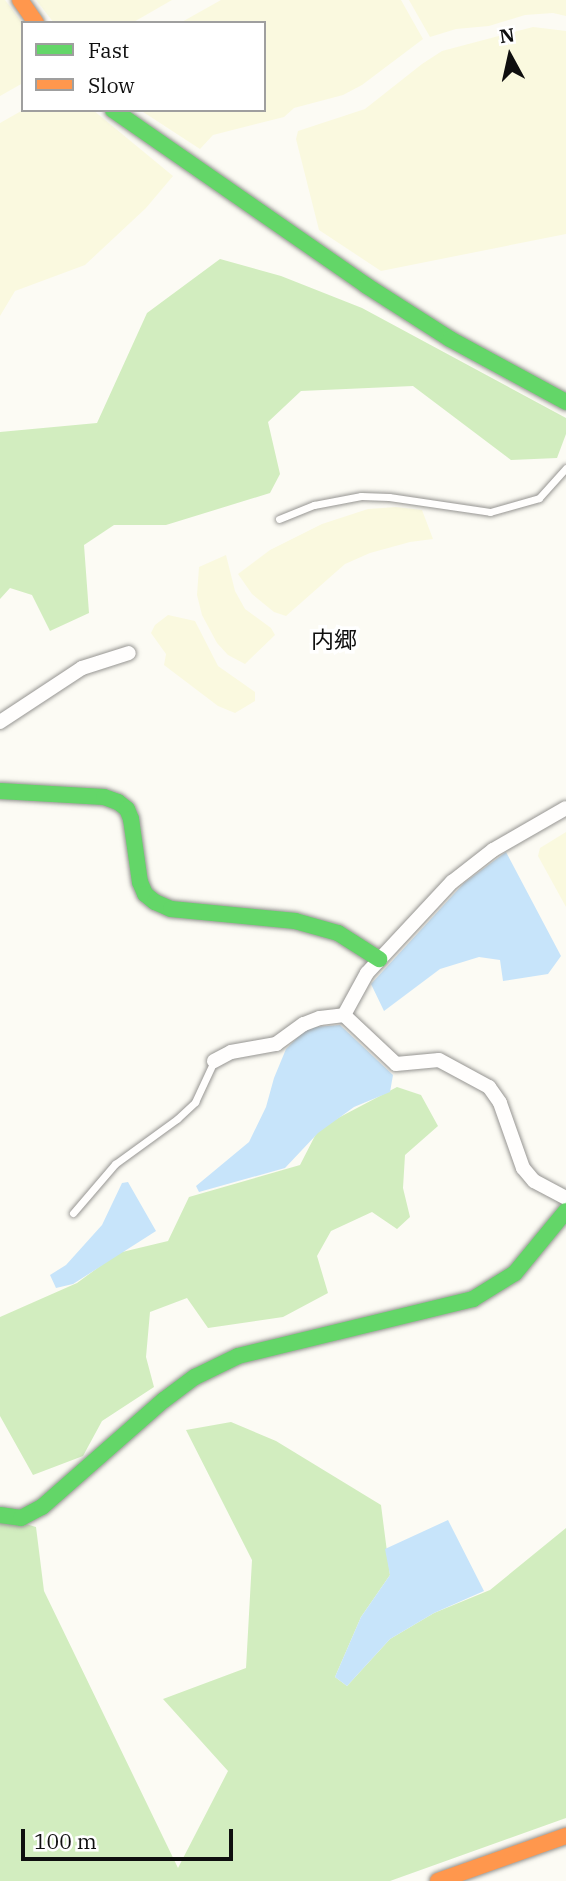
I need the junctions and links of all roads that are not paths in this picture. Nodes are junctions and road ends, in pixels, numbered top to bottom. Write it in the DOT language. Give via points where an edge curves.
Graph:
graph roads {
  1 [pos="20,0"];
  2 [pos="35,21"];
  3 [pos="116,112"];
  4 [pos="566,402"];
  5 [pos="566,468"];
  6 [pos="279,519"];
  7 [pos="129,653"];
  8 [pos="0,722"];
  9 [pos="0,791"];
  10 [pos="566,808"];
  11 [pos="379,959"];
  12 [pos="344,1015"];
  13 [pos="214,1061"];
  14 [pos="566,1198"];
  15 [pos="566,1211"];
  16 [pos="73,1213"];
  17 [pos="0,1515"];
  18 [pos="566,1836"];
  19 [pos="438,1881"];
  1 -- 2 [label="street"];
  3 -- 4 [label="street" via="367,286 450,339"];
  5 -- 6 [label="lane" via="539,498 490,512 361,496 314,505"];
  7 -- 8 [label="street" via="82,668"];
  9 -- 11 [label="street" via="104,797 118,802 131,819 139,881 155,902 171,909 295,921 338,933"];
  10 -- 11 [label="street" via="493,850 452,881"];
  11 -- 12 [label="street"];
  12 -- 13 [label="street" via="320,1018 276,1044 230,1052"];
  12 -- 14 [label="street" via="396,1064 439,1060 489,1087 500,1103 523,1168 534,1181"];
  13 -- 16 [label="lane" via="195,1102 115,1164"];
  15 -- 17 [label="street" via="515,1273 473,1299 238,1356 195,1377 164,1400 42,1507 21,1518"];
  18 -- 19 [label="street"];
}
